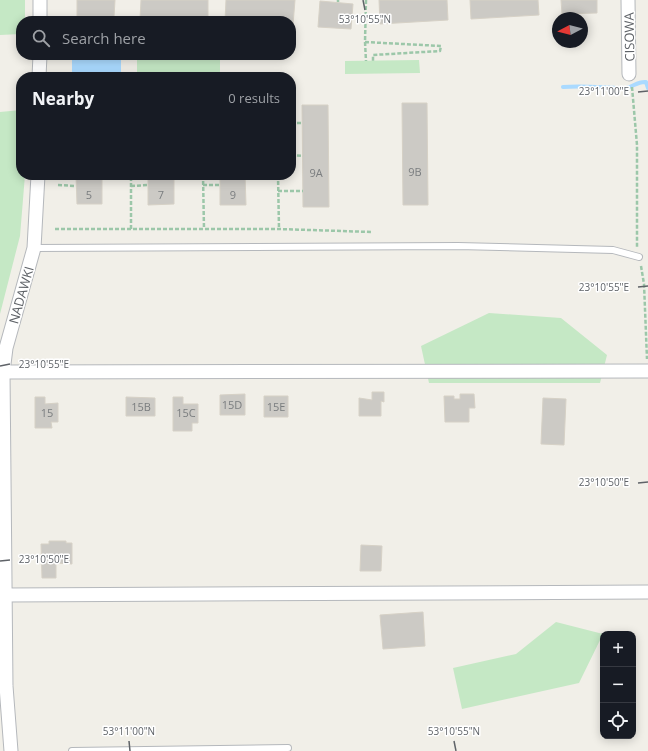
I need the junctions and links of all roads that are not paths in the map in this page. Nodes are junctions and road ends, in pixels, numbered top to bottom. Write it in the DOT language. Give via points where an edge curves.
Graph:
graph roads {
  1 [pos="40,0"];
  2 [pos="628,0"];
  3 [pos="40,16"];
  4 [pos="40,60"];
  5 [pos="40,72"];
  6 [pos="629,74"];
  7 [pos="38,180"];
  8 [pos="34,248"];
  9 [pos="639,257"];
  10 [pos="648,371"];
  11 [pos="3,372"];
  12 [pos="648,592"];
  13 [pos="6,595"];
  14 [pos="288,748"];
  15 [pos="11,751"];
  16 [pos="72,751"];
  1 -- 3 [label="street"];
  2 -- 6 [label="street, CISOWA"];
  4 -- 5 [label="street"];
  7 -- 8 [label="street, NADAWKI"];
  8 -- 9 [label="lane" via="458,246 613,250"];
  8 -- 11 [label="street, NADAWKI" via="6,348"];
  10 -- 11 [label="street"];
  11 -- 13 [label="street, NADAWKI"];
  12 -- 13 [label="street"];
  13 -- 15 [label="street, NADAWKI" via="6,686"];
  14 -- 16 [label="lane"];
}
